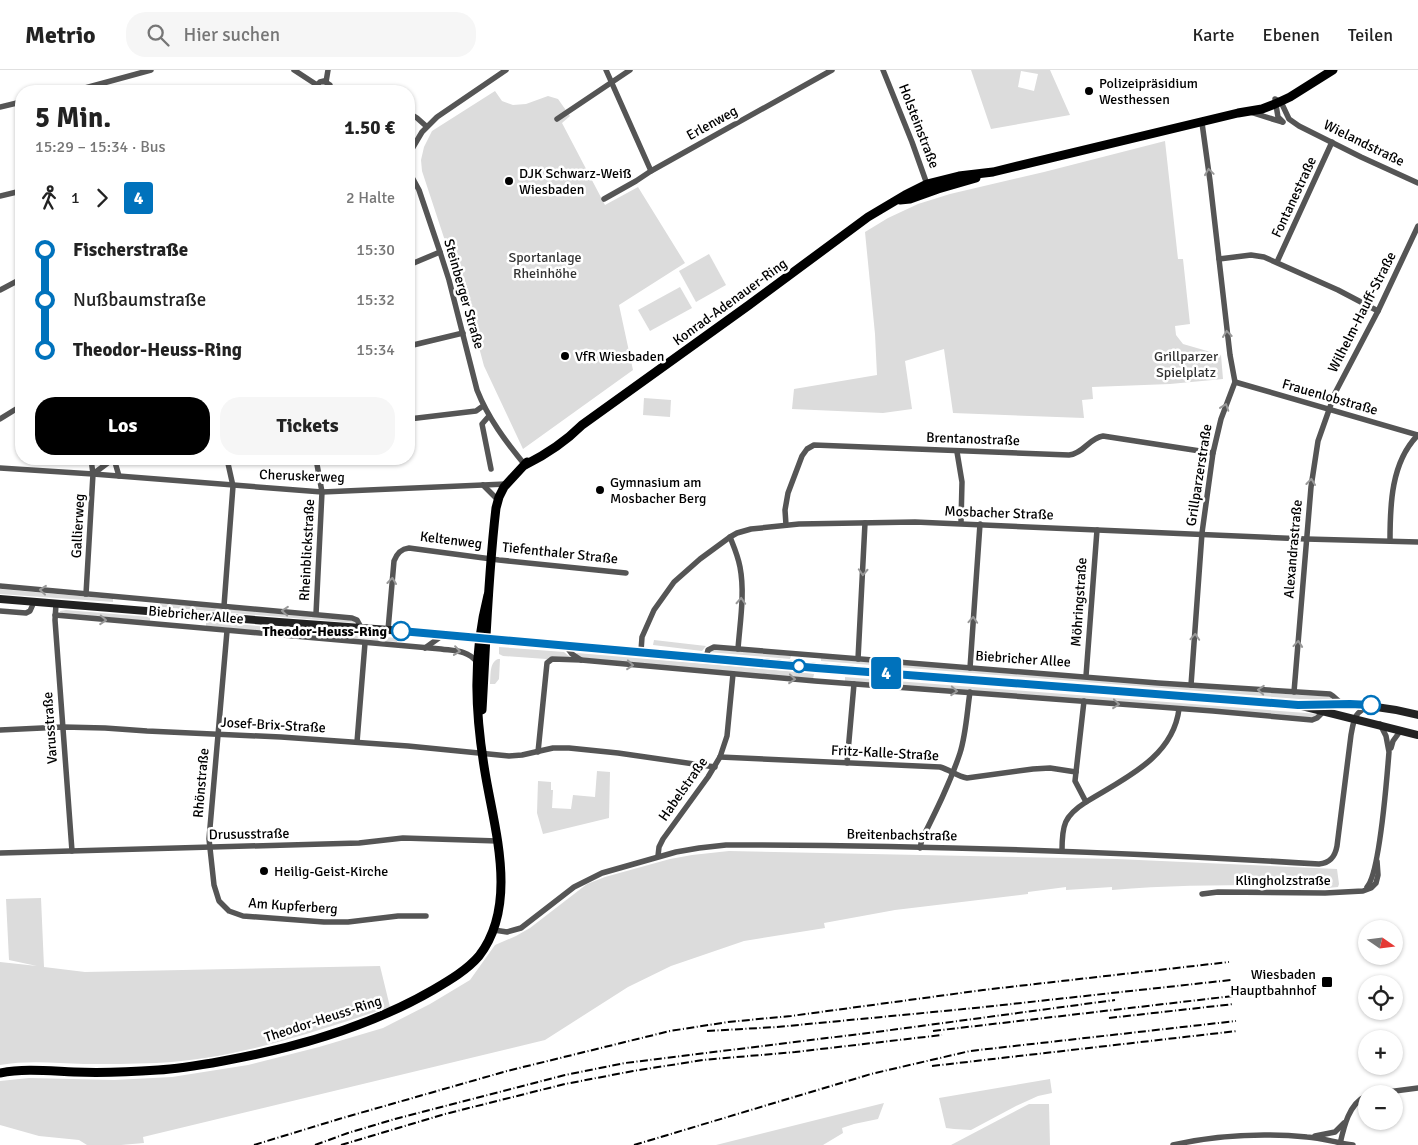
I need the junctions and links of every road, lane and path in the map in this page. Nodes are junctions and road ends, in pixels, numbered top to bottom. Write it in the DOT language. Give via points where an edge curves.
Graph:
graph roads {
  1 [pos="151,70"];
  2 [pos="294,70"];
  3 [pos="328,70"];
  4 [pos="506,70"];
  5 [pos="606,70"];
  6 [pos="630,70"];
  7 [pos="832,70"];
  8 [pos="883,70"];
  9 [pos="1333,70"];
  10 [pos="326,82"];
  11 [pos="612,83"];
  12 [pos="96,85"];
  13 [pos="312,85"];
  14 [pos="318,85"];
  15 [pos="330,85"];
  16 [pos="1277,102"];
  17 [pos="15,103"];
  18 [pos="0,107"];
  19 [pos="1250,112"];
  20 [pos="1238,113"];
  21 [pos="415,117"];
  22 [pos="557,119"];
  23 [pos="1283,122"];
  24 [pos="1202,123"];
  25 [pos="426,126"];
  26 [pos="1299,126"];
  27 [pos="1332,142"];
  28 [pos="415,143"];
  29 [pos="650,171"];
  30 [pos="1418,183"];
  31 [pos="415,184"];
  32 [pos="929,188"];
  33 [pos="15,192"];
  34 [pos="0,196"];
  35 [pos="604,199"];
  36 [pos="1418,226"];
  37 [pos="440,252"];
  38 [pos="1219,259"];
  39 [pos="415,262"];
  40 [pos="1278,262"];
  41 [pos="15,281"];
  42 [pos="0,290"];
  43 [pos="1378,311"];
  44 [pos="463,333"];
  45 [pos="415,345"];
  46 [pos="1235,382"];
  47 [pos="483,406"];
  48 [pos="15,409"];
  49 [pos="1328,410"];
  50 [pos="489,416"];
  51 [pos="0,418"];
  52 [pos="415,418"];
  53 [pos="1418,435"];
  54 [pos="957,452"];
  55 [pos="1213,453"];
  56 [pos="92,465"];
  57 [pos="106,465"];
  58 [pos="116,465"];
  59 [pos="228,465"];
  60 [pos="317,465"];
  61 [pos="525,465"];
  62 [pos="0,468"];
  63 [pos="491,469"];
  64 [pos="93,474"];
  65 [pos="119,476"];
  66 [pos="506,484"];
  67 [pos="483,485"];
  68 [pos="233,486"];
  69 [pos="322,492"];
  70 [pos="498,500"];
  71 [pos="865,523"];
  72 [pos="961,523"];
  73 [pos="980,524"];
  74 [pos="786,525"];
  75 [pos="1097,530"];
  76 [pos="1202,533"];
  77 [pos="730,537"];
  78 [pos="1306,539"];
  79 [pos="1390,540"];
  80 [pos="1418,542"];
  81 [pos="491,558"];
  82 [pos="626,573"];
  83 [pos="0,586"];
  84 [pos="86,594"];
  85 [pos="0,599"];
  86 [pos="34,602"];
  87 [pos="56,604"];
  88 [pos="224,606"];
  89 [pos="0,611"];
  90 [pos="316,614"];
  91 [pos="55,615"];
  92 [pos="362,629"];
  93 [pos="388,630"];
  94 [pos="227,631"];
  95 [pos="443,634"];
  96 [pos="483,638"];
  97 [pos="365,643"];
  98 [pos="566,646"];
  99 [pos="425,648"];
  100 [pos="738,649"];
  101 [pos="641,651"];
  102 [pos="706,658"];
  103 [pos="858,658"];
  104 [pos="582,660"];
  105 [pos="477,662"];
  106 [pos="970,668"];
  107 [pos="733,674"];
  108 [pos="1086,676"];
  109 [pos="854,684"];
  110 [pos="1191,685"];
  111 [pos="970,692"];
  112 [pos="1294,692"];
  113 [pos="1084,702"];
  114 [pos="1342,704"];
  115 [pos="1298,705"];
  116 [pos="1372,705"];
  117 [pos="1179,709"];
  118 [pos="1324,711"];
  119 [pos="1418,715"];
  120 [pos="1354,718"];
  121 [pos="1380,724"];
  122 [pos="63,728"];
  123 [pos="0,730"];
  124 [pos="1401,730"];
  125 [pos="218,735"];
  126 [pos="1418,735"];
  127 [pos="357,742"];
  128 [pos="481,742"];
  129 [pos="538,752"];
  130 [pos="1389,752"];
  131 [pos="482,753"];
  132 [pos="720,758"];
  133 [pos="847,763"];
  134 [pos="715,767"];
  135 [pos="952,772"];
  136 [pos="1076,772"];
  137 [pos="1086,802"];
  138 [pos="498,841"];
  139 [pos="209,847"];
  140 [pos="920,848"];
  141 [pos="72,851"];
  142 [pos="1062,851"];
  143 [pos="0,853"];
  144 [pos="658,856"];
  145 [pos="1202,894"];
  146 [pos="426,916"];
  147 [pos="494,930"];
  148 [pos="0,1073"];
  149 [pos="1418,1088"];
  150 [pos="1403,1090"];
  151 [pos="1358,1102"];
  152 [pos="1347,1120"];
  153 [pos="1310,1137"];
  154 [pos="1212,1138"];
  155 [pos="1340,1144"];
  156 [pos="1173,1145"];
  157 [pos="1212,1145"];
  158 [pos="1352,1145"];
  1 -- 12 [label="street"];
  2 -- 13 [label="street"];
  3 -- 10 [label="street"];
  4 -- 25 [label="street"];
  5 -- 11 [label="street"];
  6 -- 11 [label="street"];
  7 -- 29 [label="street, Erlenweg"];
  8 -- 32 [label="street, Holsteinstraße"];
  9 -- 16 [label="main road, Konrad-Adenauer-Ring"];
  10 -- 14 [label="street"];
  10 -- 15 [label="street"];
  11 -- 22 [label="street"];
  11 -- 29 [label="street"];
  16 -- 19 [label="main road, Konrad-Adenauer-Ring"];
  16 -- 20 [label="main road, Konrad-Adenauer-Ring"];
  16 -- 23 [label="street" via="1278,117"];
  16 -- 26 [label="street, Wielandstraße" via="1289,119"];
  17 -- 18 [label="street"];
  19 -- 20 [label="main road, Konrad-Adenauer-Ring"];
  19 -- 23 [label="street, Wielandstraße"];
  20 -- 24 [label="main road, Konrad-Adenauer-Ring"];
  21 -- 25 [label="street"];
  23 -- 26 [label="street, Wielandstraße"];
  24 -- 32 [label="main road, Konrad-Adenauer-Ring" via="993,172 959,176"];
  38 -- 24 [label="street, one-way"];
  25 -- 28 [label="street"];
  26 -- 27 [label="street, Wielandstraße"];
  27 -- 30 [label="street, Wielandstraße"];
  27 -- 40 [label="street, Fontanestraße"];
  29 -- 35 [label="street, Erlenweg"];
  31 -- 37 [label="street, Steinberger Straße"];
  32 -- 61 [label="main road, Konrad-Adenauer-Ring" via="913,190 868,217 582,425 535,454"];
  33 -- 34 [label="street"];
  36 -- 43 [label="street, Wilhelm-Hauff-Straße"];
  37 -- 39 [label="street"];
  37 -- 44 [label="street, Steinberger Straße"];
  38 -- 40 [label="street" via="1260,256"];
  46 -- 38 [label="street, one-way"];
  40 -- 43 [label="street"];
  41 -- 42 [label="street"];
  43 -- 49 [label="street, Wilhelm-Hauff-Straße"];
  44 -- 45 [label="street"];
  44 -- 47 [label="street, Steinberger Straße"];
  46 -- 49 [label="street, Frauenlobstraße"];
  55 -- 46 [label="street, Grillparzerstraße, one-way"];
  47 -- 50 [label="street, Steinberger Straße"];
  47 -- 52 [label="street" via="476,410"];
  48 -- 51 [label="street"];
  49 -- 53 [label="street, Frauenlobstraße"];
  78 -- 49 [label="street, Alexandrastraße, one-way" via="1313,463"];
  50 -- 61 [label="street, Steinberger Straße"];
  50 -- 63 [label="street" via="482,424"];
  53 -- 79 [label="street" via="1405,454 1396,478"];
  54 -- 55 [label="street, Brentanostraße" via="1074,455 1103,436"];
  54 -- 72 [label="street" via="962,482"];
  54 -- 74 [label="street, Brentanostraße" via="810,446 802,456 788,493"];
  55 -- 76 [label="street, Grillparzerstraße"];
  56 -- 64 [label="street, Gallierweg"];
  57 -- 64 [label="street"];
  58 -- 65 [label="street"];
  59 -- 68 [label="street"];
  60 -- 69 [label="street, Rheinblickstraße"];
  61 -- 66 [label="main road, Konrad-Adenauer-Ring"];
  62 -- 64 [label="street, Cheruskerweg"];
  64 -- 65 [label="street, Cheruskerweg"];
  64 -- 84 [label="street, Gallierweg"];
  65 -- 68 [label="street, Cheruskerweg"];
  66 -- 67 [label="street, Cheruskerweg"];
  66 -- 70 [label="main road, Konrad-Adenauer-Ring"];
  67 -- 69 [label="street, Cheruskerweg"];
  67 -- 70 [label="street"];
  68 -- 69 [label="street, Cheruskerweg"];
  68 -- 88 [label="street"];
  69 -- 90 [label="street, Rheinblickstraße"];
  70 -- 81 [label="main road, Konrad-Adenauer-Ring"];
  71 -- 72 [label="street, Mosbacher Straße"];
  71 -- 74 [label="street, Mosbacher Straße"];
  71 -- 103 [label="street, one-way"];
  72 -- 73 [label="street, Mosbacher Straße"];
  73 -- 75 [label="street, Mosbacher Straße"];
  106 -- 73 [label="street, one-way"];
  74 -- 77 [label="street, Mosbacher Straße" via="751,529"];
  75 -- 76 [label="street, Mosbacher Straße"];
  75 -- 108 [label="street, Möhringstraße"];
  76 -- 78 [label="street, Mosbacher Straße"];
  110 -- 76 [label="street, Grillparzerstraße, one-way"];
  100 -- 77 [label="street, one-way" via="742,575"];
  77 -- 101 [label="street, Mosbacher Straße" via="691,566 669,589 649,621 642,637"];
  78 -- 79 [label="street, Mosbacher Straße"];
  112 -- 78 [label="street, Alexandrastraße, one-way"];
  79 -- 80 [label="street, Mosbacher Straße"];
  81 -- 82 [label="street, Tiefenthaler Straße"];
  93 -- 81 [label="street, Keltenweg, one-way" via="394,561 399,551 409,548"];
  81 -- 96 [label="main road, Konrad-Adenauer-Ring"];
  84 -- 83 [label="street, Biebricher Allee, one-way"];
  84 -- 88 [label="street, Biebricher Allee"];
  85 -- 86 [label="main road, Biebricher Allee"];
  86 -- 87 [label="main road, Biebricher Allee"];
  86 -- 89 [label="street" via="26,613"];
  87 -- 91 [label="street, Varusstraße"];
  87 -- 92 [label="main road, Biebricher Allee"];
  90 -- 88 [label="street, Biebricher Allee, one-way"];
  90 -- 92 [label="street, Biebricher Allee" via="355,619"];
  91 -- 94 [label="street, Biebricher Allee, one-way"];
  91 -- 122 [label="street, Varusstraße"];
  92 -- 93 [label="main road, Biebricher Allee"];
  93 -- 95 [label="main road, Biebricher Allee"];
  94 -- 97 [label="street, Biebricher Allee"];
  94 -- 125 [label="street, Rhönstraße"];
  95 -- 96 [label="main road, Biebricher Allee"];
  95 -- 99 [label="street"];
  96 -- 98 [label="main road, Biebricher Allee"];
  96 -- 105 [label="main road, Theodor-Heuss-Ring"];
  96 -- 128 [label="main road, Theodor-Heuss-Ring"];
  97 -- 99 [label="street, Biebricher Allee"];
  97 -- 127 [label="street"];
  98 -- 101 [label="main road, Biebricher Allee"];
  98 -- 104 [label="street"];
  99 -- 105 [label="street, Biebricher Allee, one-way" via="465,652"];
  100 -- 102 [label="street, Biebricher Allee" via="714,647 708,650"];
  100 -- 103 [label="street, Biebricher Allee"];
  101 -- 102 [label="main road, Biebricher Allee"];
  102 -- 115 [label="main road, Biebricher Allee"];
  103 -- 106 [label="street, Biebricher Allee"];
  104 -- 107 [label="street, one-way"];
  104 -- 129 [label="street" via="552,660 547,663"];
  105 -- 128 [label="main road, Theodor-Heuss-Ring"];
  106 -- 108 [label="street, Biebricher Allee"];
  107 -- 109 [label="street, one-way"];
  107 -- 132 [label="street, Habelstraße" via="727,736"];
  108 -- 110 [label="street, Biebricher Allee"];
  109 -- 111 [label="street, one-way"];
  109 -- 133 [label="street"];
  112 -- 110 [label="street, Biebricher Allee, one-way"];
  111 -- 113 [label="street"];
  111 -- 135 [label="street" via="962,742"];
  112 -- 114 [label="street, Biebricher Allee" via="1332,695"];
  113 -- 117 [label="street, one-way"];
  113 -- 136 [label="street"];
  114 -- 115 [label="main road, Biebricher Allee"];
  114 -- 116 [label="main road, Biebricher Allee"];
  115 -- 118 [label="main road, Biebricher Allee"];
  116 -- 119 [label="main road, Biebricher Allee"];
  116 -- 120 [label="street"];
  117 -- 118 [label="street" via="1312,720"];
  117 -- 137 [label="street" via="1173,731 1150,762"];
  118 -- 120 [label="main road, Biebricher Allee"];
  120 -- 121 [label="main road, Biebricher Allee"];
  120 -- 142 [label="street, Breitenbachstraße" via="1337,846 1334,856 1326,863"];
  121 -- 124 [label="main road, Biebricher Allee"];
  121 -- 130 [label="street, Klingholzstraße"];
  122 -- 123 [label="street, Josef-Brix-Straße"];
  122 -- 125 [label="street, Josef-Brix-Straße"];
  122 -- 141 [label="street, Varusstraße"];
  124 -- 126 [label="main road, Biebricher Allee"];
  124 -- 130 [label="street, Klingholzstraße"];
  125 -- 127 [label="street, Josef-Brix-Straße"];
  125 -- 139 [label="street, Rhönstraße"];
  127 -- 131 [label="street, Josef-Brix-Straße"];
  128 -- 131 [label="main road, Theodor-Heuss-Ring"];
  129 -- 131 [label="street" via="516,756"];
  129 -- 134 [label="street" via="569,748"];
  130 -- 145 [label="street, Klingholzstraße" via="1377,861 1372,882 1363,891"];
  131 -- 138 [label="main road, Theodor-Heuss-Ring"];
  132 -- 133 [label="street, Fritz-Kalle-Straße"];
  132 -- 134 [label="street, Habelstraße"];
  133 -- 135 [label="street, Fritz-Kalle-Straße" via="940,767"];
  134 -- 144 [label="street, Habelstraße" via="662,839"];
  135 -- 136 [label="street, Fritz-Kalle-Straße" via="967,778 1039,768"];
  135 -- 140 [label="street"];
  136 -- 137 [label="street" via="1076,783"];
  137 -- 142 [label="street" via="1067,819"];
  138 -- 139 [label="street, Drususstraße" via="403,838 359,844"];
  138 -- 147 [label="main road, Theodor-Heuss-Ring" via="501,892"];
  139 -- 141 [label="street, Drususstraße"];
  139 -- 146 [label="street, Am Kupferberg" via="219,901 235,914 336,923"];
  140 -- 142 [label="street, Breitenbachstraße"];
  140 -- 144 [label="street, Breitenbachstraße" via="726,845"];
  141 -- 143 [label="street, Drususstraße"];
  144 -- 147 [label="street, Breitenbachstraße" via="594,876 561,896 521,928 507,932"];
  147 -- 148 [label="main road, Theodor-Heuss-Ring" via="471,964 448,981 403,1007 323,1037 233,1059 161,1070 24,1070"];
  149 -- 150 [label="street"];
  151 -- 152 [label="street"];
  152 -- 153 [label="street" via="1335,1132"];
  152 -- 155 [label="street"];
  153 -- 154 [label="street"];
  153 -- 155 [label="street"];
  154 -- 156 [label="street"];
  154 -- 157 [label="street"];
  155 -- 158 [label="street"];
}
